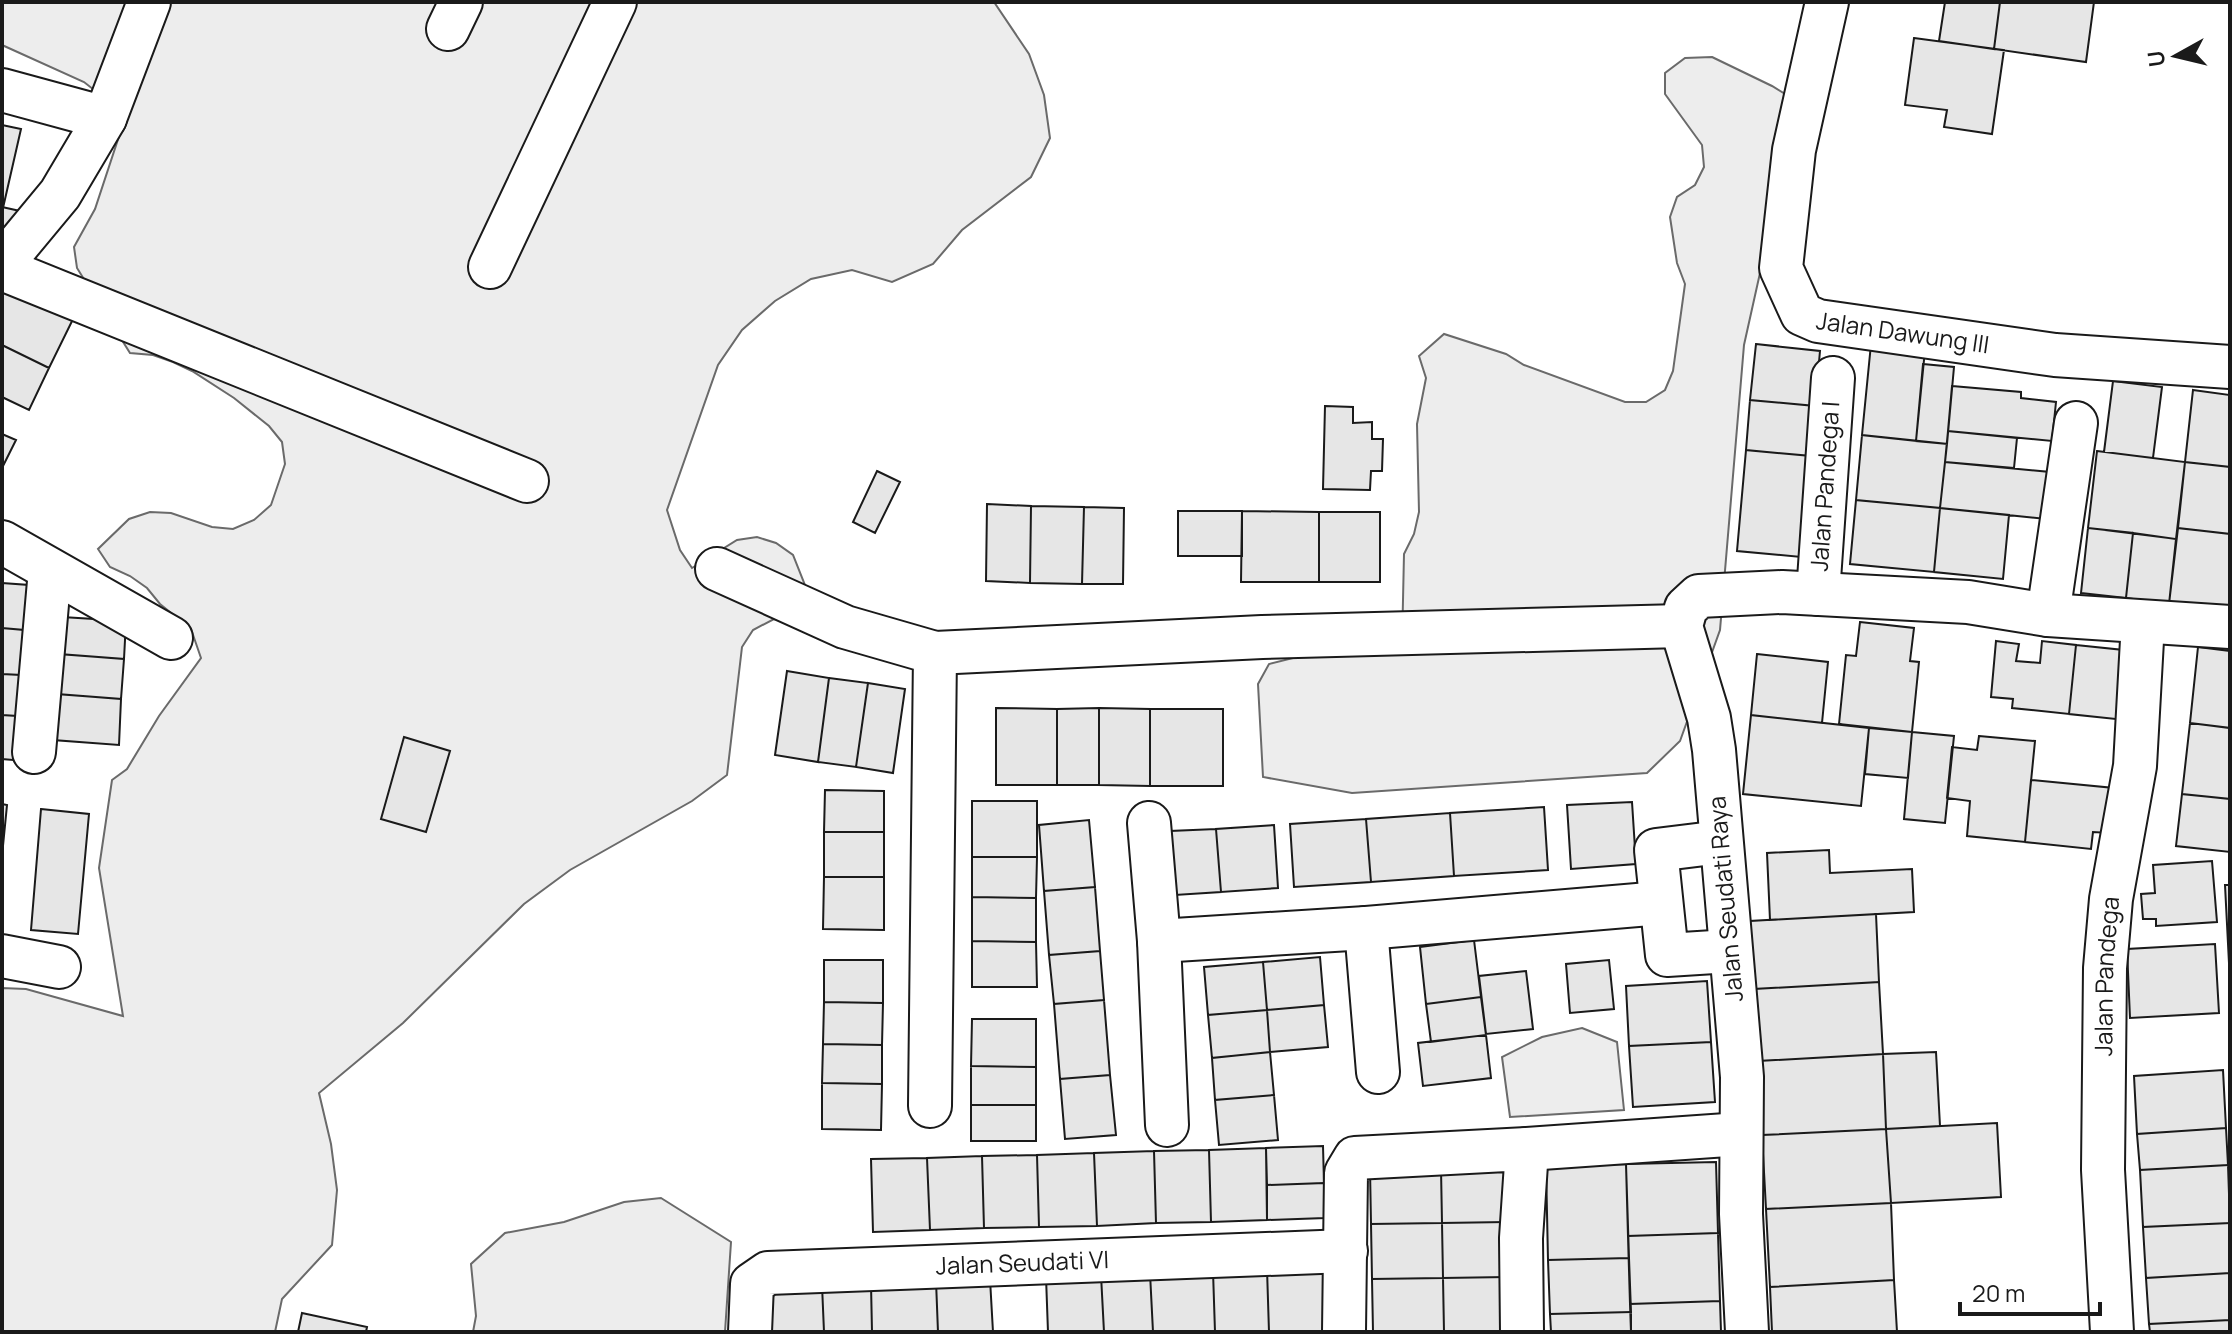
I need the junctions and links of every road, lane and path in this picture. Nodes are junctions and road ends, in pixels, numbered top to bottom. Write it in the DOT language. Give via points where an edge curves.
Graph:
graph roads {
  1 [pos="149,2"];
  2 [pos="615,2"];
  3 [pos="1827,2"];
  4 [pos="2,90"];
  5 [pos="105,118"];
  6 [pos="2,267"];
  7 [pos="490,267"];
  8 [pos="2230,367"];
  9 [pos="1833,378"];
  10 [pos="2076,423"];
  11 [pos="527,481"];
  12 [pos="2,542"];
  13 [pos="717,569"];
  14 [pos="50,570"];
  15 [pos="1818,594"];
  16 [pos="2048,615"];
  17 [pos="2143,622"];
  18 [pos="1681,626"];
  19 [pos="2230,627"];
  20 [pos="171,638"];
  21 [pos="935,653"];
  22 [pos="34,752"];
  23 [pos="1149,823"];
  24 [pos="1721,842"];
  25 [pos="1661,903"];
  26 [pos="1366,928"];
  27 [pos="1159,941"];
  28 [pos="1730,951"];
  29 [pos="2,956"];
  30 [pos="59,967"];
  31 [pos="1378,1072"];
  32 [pos="930,1106"];
  33 [pos="1167,1125"];
  34 [pos="1741,1134"];
  35 [pos="1527,1149"];
  36 [pos="1346,1251"];
  37 [pos="750,1332"];
  38 [pos="1344,1332"];
  39 [pos="1522,1332"];
  40 [pos="1747,1332"];
  41 [pos="2112,1332"];
  1 -- 5 [label="street"];
  2 -- 7 [label="street"];
  3 -- 8 [label="street, Jalan Dawung III" via="1794,150 1781,268 1802,314 1818,321 2055,355"];
  4 -- 5 [label="street"];
  5 -- 6 [label="street" via="60,194"];
  6 -- 11 [label="street"];
  9 -- 15 [label="street, Jalan Pandega I"];
  10 -- 16 [label="street"];
  12 -- 14 [label="street"];
  13 -- 21 [label="street" via="845,627"];
  14 -- 20 [label="street"];
  14 -- 22 [label="street"];
  15 -- 16 [label="street" via="1968,602"];
  15 -- 18 [label="street" via="1699,596 1686,608"];
  16 -- 17 [label="street"];
  17 -- 19 [label="street"];
  17 -- 41 [label="street, Jalan Pandega" via="2135,766 2111,899 2105,968 2103,1170"];
  18 -- 21 [label="street" via="1262,637"];
  18 -- 24 [label="street, Jalan Seudati Raya" via="1709,718"];
  21 -- 32 [label="street"];
  23 -- 27 [label="street"];
  24 -- 25 [label="street" via="1656,850"];
  24 -- 28 [label="street, Jalan Seudati Raya"];
  25 -- 26 [label="street"];
  25 -- 28 [label="street" via="1667,955"];
  26 -- 27 [label="street"];
  26 -- 31 [label="street"];
  27 -- 33 [label="street"];
  28 -- 34 [label="street, Jalan Seudati Raya" via="1742,1077"];
  29 -- 30 [label="street"];
  34 -- 35 [label="street"];
  34 -- 40 [label="street, Jalan Seudati Raya"];
  35 -- 36 [label="street" via="1355,1158 1346,1173"];
  35 -- 39 [label="street"];
  36 -- 37 [label="street, Jalan Seudati VI" via="768,1273 752,1284"];
  36 -- 38 [label="street"];
}
